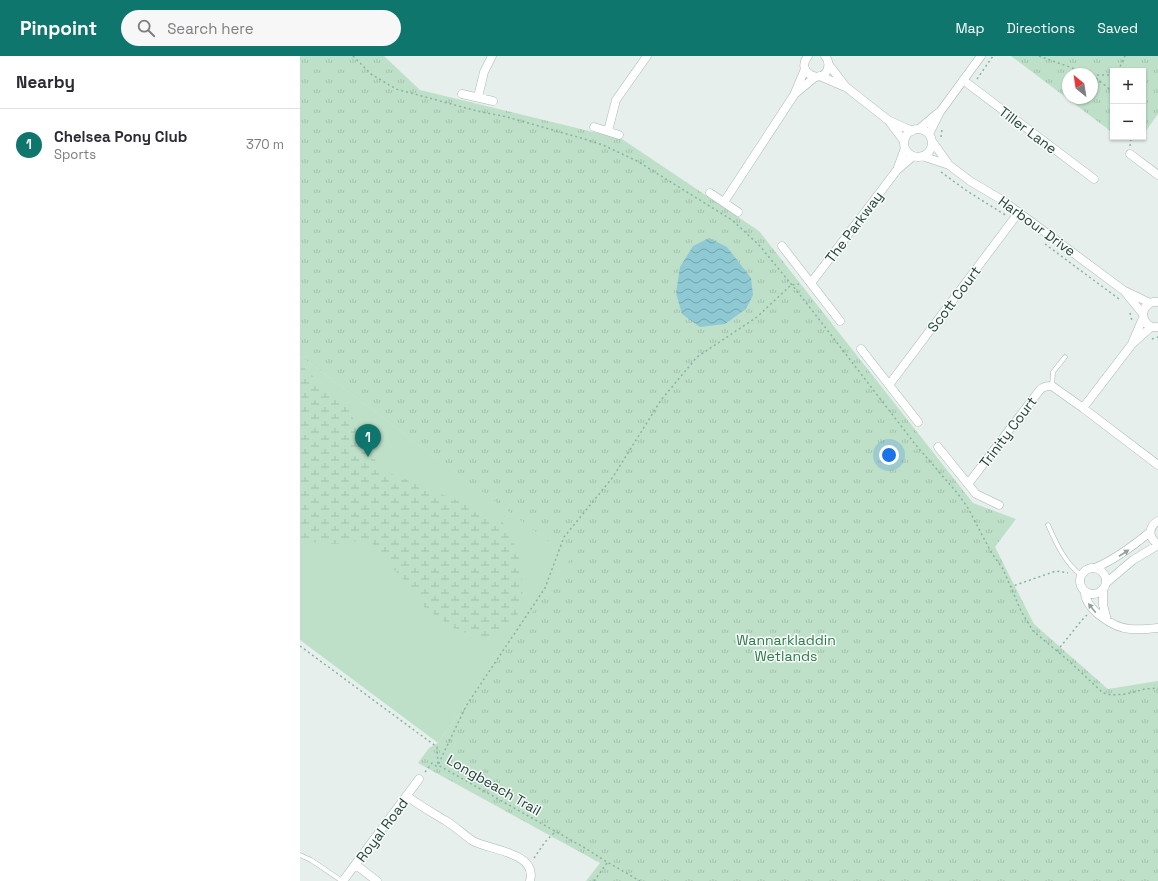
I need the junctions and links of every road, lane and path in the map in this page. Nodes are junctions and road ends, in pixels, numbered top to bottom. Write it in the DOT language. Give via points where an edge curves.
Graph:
graph roads {
  1 [pos="353,56"];
  2 [pos="492,56"];
  3 [pos="647,56"];
  4 [pos="981,56"];
  5 [pos="993,56"];
  6 [pos="1039,56"];
  7 [pos="1125,56"];
  8 [pos="827,59"];
  9 [pos="804,61"];
  10 [pos="1072,68"];
  11 [pos="1119,68"];
  12 [pos="1098,75"];
  13 [pos="1110,75"];
  14 [pos="817,76"];
  15 [pos="963,80"];
  16 [pos="1098,80"];
  17 [pos="974,82"];
  18 [pos="846,87"];
  19 [pos="1110,90"];
  20 [pos="462,94"];
  21 [pos="794,95"];
  22 [pos="478,97"];
  23 [pos="492,101"];
  24 [pos="940,112"];
  25 [pos="888,120"];
  26 [pos="942,125"];
  27 [pos="594,127"];
  28 [pos="916,130"];
  29 [pos="608,131"];
  30 [pos="619,135"];
  31 [pos="930,138"];
  32 [pos="941,140"];
  33 [pos="904,145"];
  34 [pos="1130,154"];
  35 [pos="913,156"];
  36 [pos="922,156"];
  37 [pos="949,165"];
  38 [pos="896,170"];
  39 [pos="1158,175"];
  40 [pos="1094,179"];
  41 [pos="710,193"];
  42 [pos="724,202"];
  43 [pos="738,212"];
  44 [pos="1019,212"];
  45 [pos="1042,242"];
  46 [pos="782,246"];
  47 [pos="811,283"];
  48 [pos="791,284"];
  49 [pos="1123,290"];
  50 [pos="1122,302"];
  51 [pos="1156,302"];
  52 [pos="1129,310"];
  53 [pos="1143,316"];
  54 [pos="840,321"];
  55 [pos="1132,324"];
  56 [pos="1155,327"];
  57 [pos="1132,344"];
  58 [pos="861,349"];
  59 [pos="1065,357"];
  60 [pos="889,385"];
  61 [pos="1052,386"];
  62 [pos="1083,408"];
  63 [pos="918,422"];
  64 [pos="938,447"];
  65 [pos="1158,465"];
  66 [pos="968,484"];
  67 [pos="999,505"];
  68 [pos="1157,519"];
  69 [pos="1048,524"];
  70 [pos="1150,532"];
  71 [pos="1158,545"];
  72 [pos="1095,568"];
  73 [pos="1071,575"];
  74 [pos="1081,576"];
  75 [pos="1010,586"];
  76 [pos="1105,587"];
  77 [pos="1085,591"];
  78 [pos="1087,615"];
  79 [pos="1107,620"];
  80 [pos="1158,628"];
  81 [pos="300,646"];
  82 [pos="1057,651"];
  83 [pos="1158,688"];
  84 [pos="438,765"];
  85 [pos="419,779"];
  86 [pos="407,796"];
  87 [pos="555,832"];
  88 [pos="300,855"];
  89 [pos="607,862"];
  90 [pos="356,865"];
  91 [pos="528,866"];
  92 [pos="342,881"];
  93 [pos="377,881"];
  94 [pos="530,881"];
  95 [pos="594,881"];
  96 [pos="640,881"];
  1 -- 48 [label="path" via="371,74 396,89 581,138 637,161 732,220 758,244"];
  2 -- 22 [label="street" via="484,72"];
  3 -- 29 [label="street" via="616,100"];
  4 -- 15 [label="street, The Parkway"];
  5 -- 17 [label="path"];
  6 -- 10 [label="path"];
  7 -- 11 [label="path"];
  8 -- 14 [label="street" via="826,72"];
  8 -- 18 [label="street"];
  9 -- 14 [label="street" via="811,76"];
  9 -- 21 [label="street"];
  12 -- 13 [label="path"];
  14 -- 18 [label="street"];
  14 -- 21 [label="street"];
  15 -- 24 [label="street, The Parkway"];
  15 -- 40 [label="street, Tiller Lane"];
  16 -- 19 [label="path"];
  18 -- 25 [label="street"];
  20 -- 22 [label="street"];
  21 -- 42 [label="street"];
  22 -- 23 [label="street"];
  24 -- 28 [label="street, The Parkway"];
  24 -- 31 [label="street, The Parkway"];
  25 -- 28 [label="street"];
  25 -- 33 [label="street"];
  26 -- 32 [label="path"];
  27 -- 29 [label="street"];
  28 -- 31 [label="street" via="923,130"];
  28 -- 33 [label="street, The Parkway" via="908,133"];
  29 -- 30 [label="street"];
  31 -- 36 [label="street, The Parkway" via="932,145"];
  31 -- 37 [label="street, Harbour Drive"];
  33 -- 35 [label="street" via="907,152"];
  33 -- 38 [label="street, The Parkway"];
  34 -- 39 [label="street"];
  35 -- 36 [label="street"];
  35 -- 38 [label="street, The Parkway"];
  36 -- 37 [label="street, Harbour Drive"];
  37 -- 44 [label="street, Harbour Drive"];
  38 -- 47 [label="street, The Parkway"];
  41 -- 42 [label="street"];
  42 -- 43 [label="street"];
  44 -- 49 [label="street, Harbour Drive"];
  44 -- 60 [label="street, Scott Court"];
  45 -- 50 [label="path"];
  46 -- 47 [label="street"];
  47 -- 54 [label="street"];
  48 -- 75 [label="path" via="915,444 963,500 1003,569"];
  48 -- 84 [label="path" via="757,317 697,357 662,400 612,477 564,538 545,588 466,706"];
  49 -- 51 [label="street, Harbour Drive"];
  49 -- 53 [label="street, Harbour Drive"];
  51 -- 53 [label="street" via="1145,308"];
  52 -- 55 [label="path"];
  53 -- 56 [label="street, Harbour Drive" via="1148,325"];
  53 -- 57 [label="street"];
  56 -- 57 [label="street"];
  57 -- 62 [label="street"];
  58 -- 60 [label="street"];
  59 -- 61 [label="lane, Trinity Court" via="1053,374"];
  60 -- 63 [label="street"];
  61 -- 62 [label="street, Trinity Court"];
  61 -- 66 [label="street, Trinity Court" via="1039,390"];
  62 -- 65 [label="street, Trinity Court"];
  64 -- 66 [label="street, Trinity Court"];
  66 -- 67 [label="street, Trinity Court" via="979,496"];
  68 -- 70 [label="street"];
  69 -- 74 [label="lane" via="1063,554"];
  70 -- 71 [label="street"];
  72 -- 70 [label="street, one-way" via="1116,558"];
  71 -- 76 [label="street" via="1132,560"];
  72 -- 74 [label="street" via="1087,569"];
  72 -- 76 [label="street" via="1103,571"];
  73 -- 75 [label="path" via="1056,571"];
  74 -- 77 [label="street" via="1080,584"];
  75 -- 82 [label="path" via="1033,631"];
  76 -- 77 [label="street" via="1100,592 1092,594"];
  76 -- 79 [label="street" via="1103,606"];
  79 -- 77 [label="street, one-way" via="1090,606"];
  78 -- 82 [label="path"];
  79 -- 80 [label="street" via="1128,629"];
  81 -- 84 [label="path, Longbeach Trail" via="437,747"];
  82 -- 83 [label="path" via="1103,693 1126,694"];
  84 -- 85 [label="path" via="432,762"];
  84 -- 87 [label="path, Longbeach Trail"];
  85 -- 86 [label="street, Royal Road"];
  86 -- 90 [label="street, Royal Road"];
  86 -- 91 [label="street" via="473,841 511,853"];
  87 -- 89 [label="path, Longbeach Trail"];
  87 -- 91 [label="path" via="544,842"];
  88 -- 92 [label="lane"];
  89 -- 95 [label="path"];
  89 -- 96 [label="path, Longbeach Trail"];
  90 -- 92 [label="street, Royal Road"];
  90 -- 93 [label="street"];
  91 -- 94 [label="street" via="531,872"];
}
